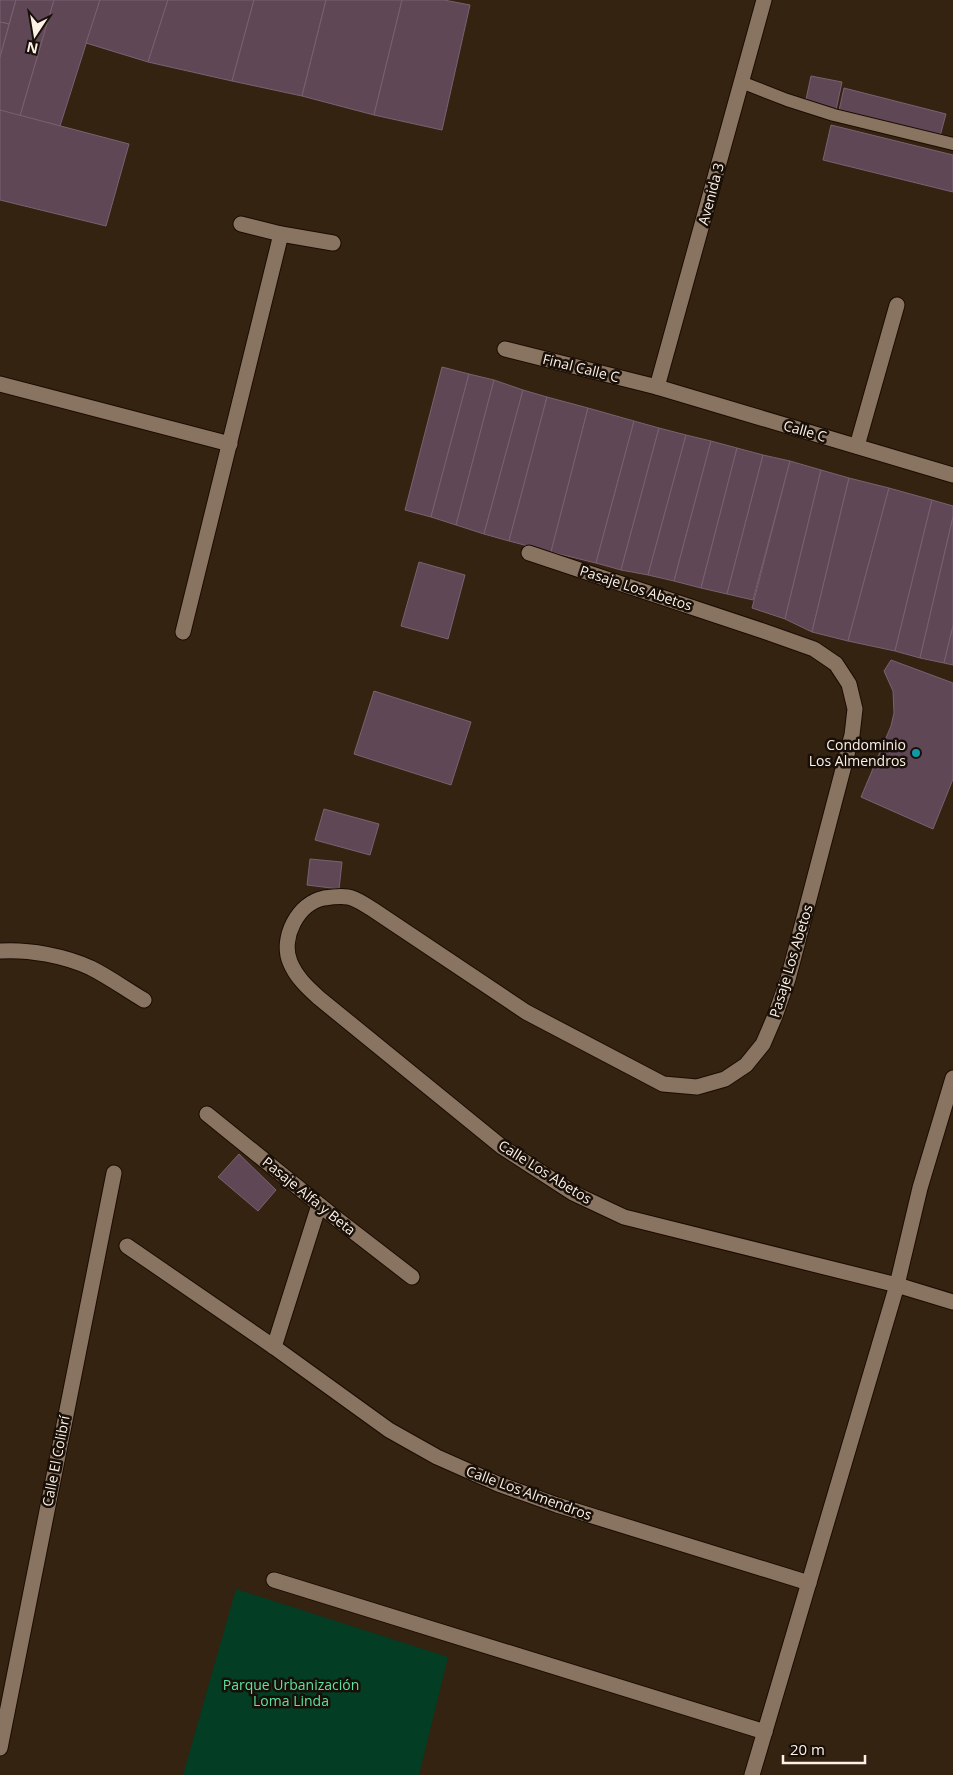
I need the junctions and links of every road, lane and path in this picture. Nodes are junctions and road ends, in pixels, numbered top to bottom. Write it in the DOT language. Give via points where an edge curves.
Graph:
graph roads {
  1 [pos="764,0"];
  2 [pos="742,82"];
  3 [pos="953,144"];
  4 [pos="241,224"];
  5 [pos="281,234"];
  6 [pos="333,243"];
  7 [pos="897,306"];
  8 [pos="505,349"];
  9 [pos="0,384"];
  10 [pos="657,387"];
  11 [pos="230,444"];
  12 [pos="857,446"];
  13 [pos="953,475"];
  14 [pos="530,553"];
  15 [pos="183,632"];
  16 [pos="292,925"];
  17 [pos="0,952"];
  18 [pos="144,1000"];
  19 [pos="953,1078"];
  20 [pos="207,1114"];
  21 [pos="114,1173"];
  22 [pos="319,1205"];
  23 [pos="127,1246"];
  24 [pos="412,1276"];
  25 [pos="897,1285"];
  26 [pos="953,1302"];
  27 [pos="274,1347"];
  28 [pos="274,1580"];
  29 [pos="809,1583"];
  30 [pos="765,1732"];
  31 [pos="0,1745"];
  32 [pos="752,1775"];
  1 -- 2 [label="street, Avenida 3"];
  2 -- 3 [label="lane" via="834,115"];
  2 -- 10 [label="street, Avenida 3"];
  4 -- 5 [label="street"];
  5 -- 6 [label="street"];
  5 -- 11 [label="street"];
  7 -- 12 [label="street"];
  8 -- 10 [label="street, Final Calle C"];
  9 -- 11 [label="street"];
  10 -- 12 [label="street, Calle C"];
  11 -- 15 [label="street"];
  12 -- 13 [label="street, Calle C"];
  14 -- 16 [label="street, Pasaje Los Abetos" via="814,649 836,664 849,684 855,710 852,735 788,979 763,1044 746,1065 725,1079 697,1087 663,1084 526,1012 349,897 323,898 305,908"];
  16 -- 25 [label="street, Calle Los Abetos" via="287,943 289,961 300,981 502,1147 573,1193 624,1217"];
  17 -- 18 [label="street" via="17,950 54,956 90,968"];
  19 -- 25 [label="street" via="920,1188"];
  20 -- 22 [label="street, Pasaje Alfa y Beta"];
  21 -- 31 [label="street, Calle El Colibrí"];
  22 -- 24 [label="street, Pasaje Alfa y Beta"];
  22 -- 27 [label="street"];
  23 -- 27 [label="street, Calle Los Almendros"];
  25 -- 26 [label="street, Calle Los Abetos"];
  25 -- 29 [label="street"];
  27 -- 29 [label="street, Calle Los Almendros" via="389,1430 498,1484"];
  28 -- 30 [label="street"];
  29 -- 30 [label="street"];
  30 -- 32 [label="street"];
}
